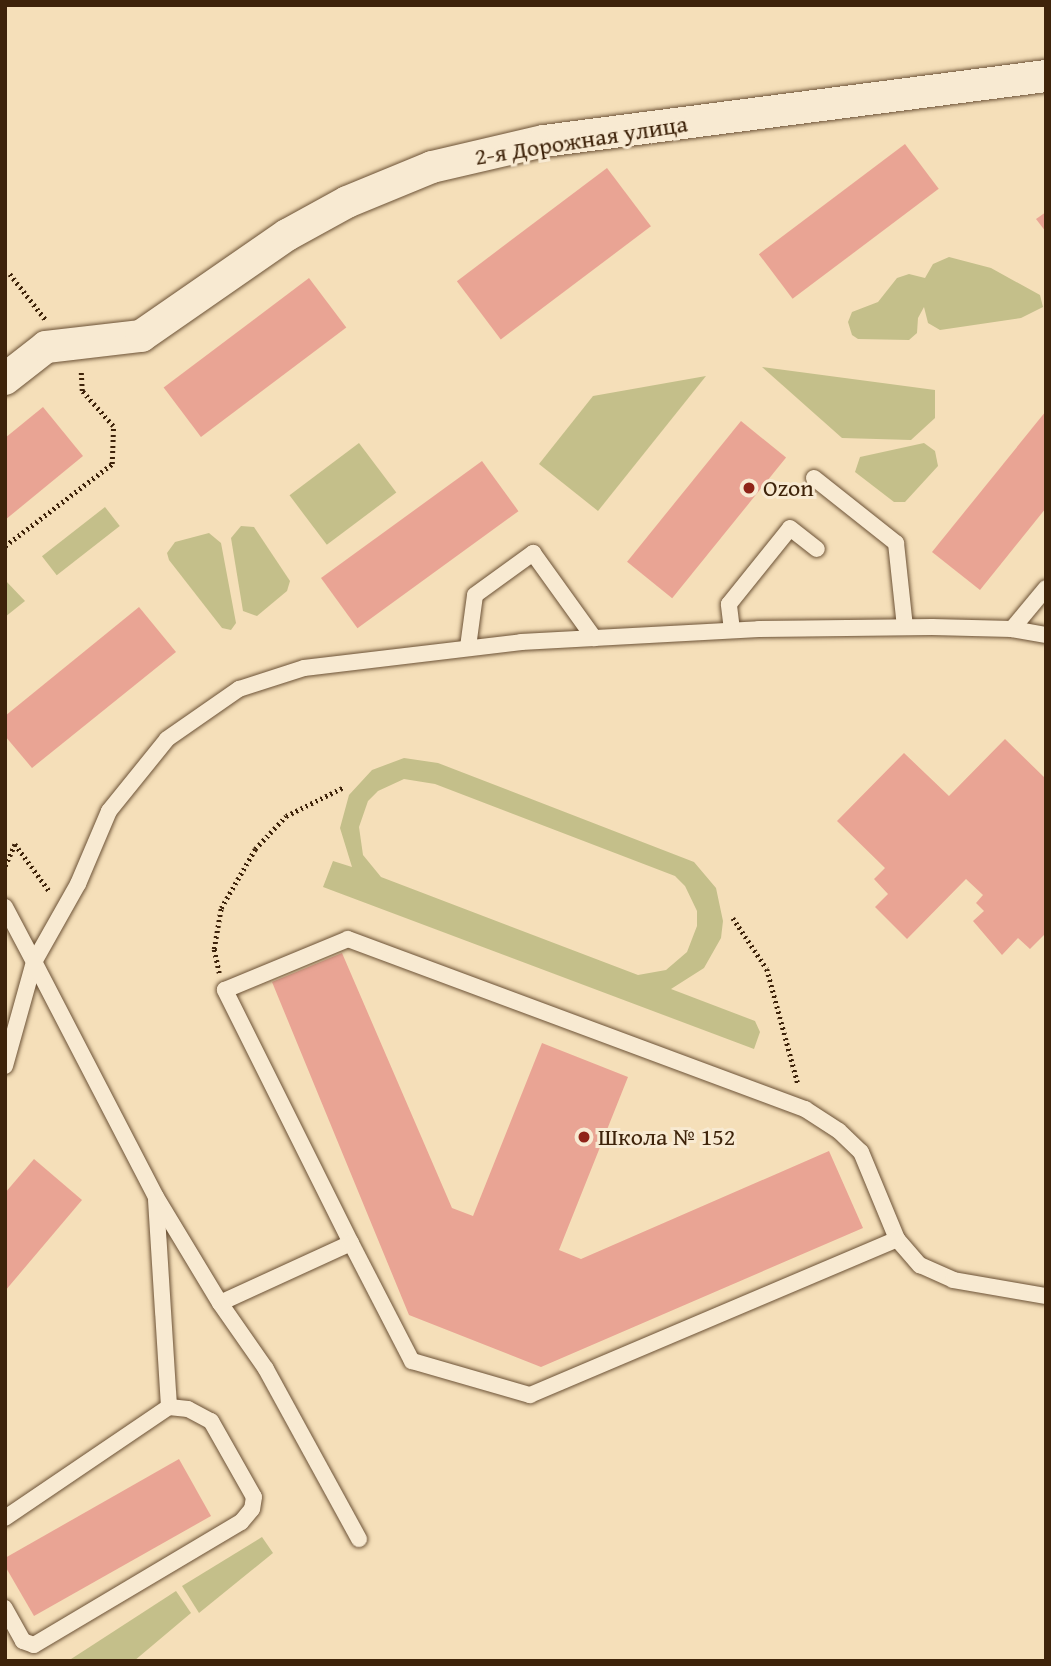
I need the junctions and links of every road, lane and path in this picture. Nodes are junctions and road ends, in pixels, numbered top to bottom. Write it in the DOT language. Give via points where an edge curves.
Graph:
graph roads {
  1 [pos="1046,76"];
  2 [pos="5,379"];
  3 [pos="112,464"];
  4 [pos="814,478"];
  5 [pos="5,546"];
  6 [pos="817,549"];
  7 [pos="1046,588"];
  8 [pos="905,627"];
  9 [pos="1012,629"];
  10 [pos="732,630"];
  11 [pos="1046,635"];
  12 [pos="594,638"];
  13 [pos="468,647"];
  14 [pos="344,787"];
  15 [pos="5,866"];
  16 [pos="5,907"];
  17 [pos="63,911"];
  18 [pos="733,918"];
  19 [pos="34,962"];
  20 [pos="225,990"];
  21 [pos="5,1066"];
  22 [pos="805,1109"];
  23 [pos="156,1197"];
  24 [pos="897,1239"];
  25 [pos="351,1243"];
  26 [pos="1046,1296"];
  27 [pos="220,1303"];
  28 [pos="169,1407"];
  29 [pos="5,1518"];
  30 [pos="359,1539"];
  31 [pos="5,1608"];
  1 -- 2 [label="street, 2-я Дорожная улица" via="544,141 432,167 347,202 287,235 141,336 46,347"];
  3 -- 5 [label="path"];
  4 -- 8 [label="lane" via="896,543"];
  6 -- 10 [label="lane" via="790,528 729,604"];
  7 -- 9 [label="lane"];
  8 -- 9 [label="lane"];
  8 -- 10 [label="lane"];
  9 -- 11 [label="lane"];
  10 -- 12 [label="lane"];
  12 -- 13 [label="lane"];
  12 -- 13 [label="lane" via="533,553 475,595"];
  13 -- 17 [label="lane" via="304,668 239,689 167,739 109,811"];
  14 -- 20 [label="path" via="286,816 235,881 215,930 215,958"];
  15 -- 17 [label="path" via="15,844"];
  16 -- 19 [label="lane"];
  17 -- 19 [label="lane"];
  18 -- 22 [label="path" via="767,969"];
  19 -- 21 [label="lane"];
  19 -- 23 [label="lane"];
  20 -- 22 [label="lane" via="348,939"];
  20 -- 25 [label="lane"];
  22 -- 24 [label="lane" via="861,1152"];
  23 -- 27 [label="lane"];
  23 -- 28 [label="lane"];
  24 -- 25 [label="lane" via="530,1395 412,1362"];
  24 -- 26 [label="lane" via="920,1265 953,1280"];
  25 -- 27 [label="lane"];
  27 -- 30 [label="lane" via="266,1369"];
  28 -- 29 [label="lane"];
  28 -- 31 [label="lane" via="188,1409 211,1421 254,1497 252,1509 241,1522 34,1645 23,1641"];
}
